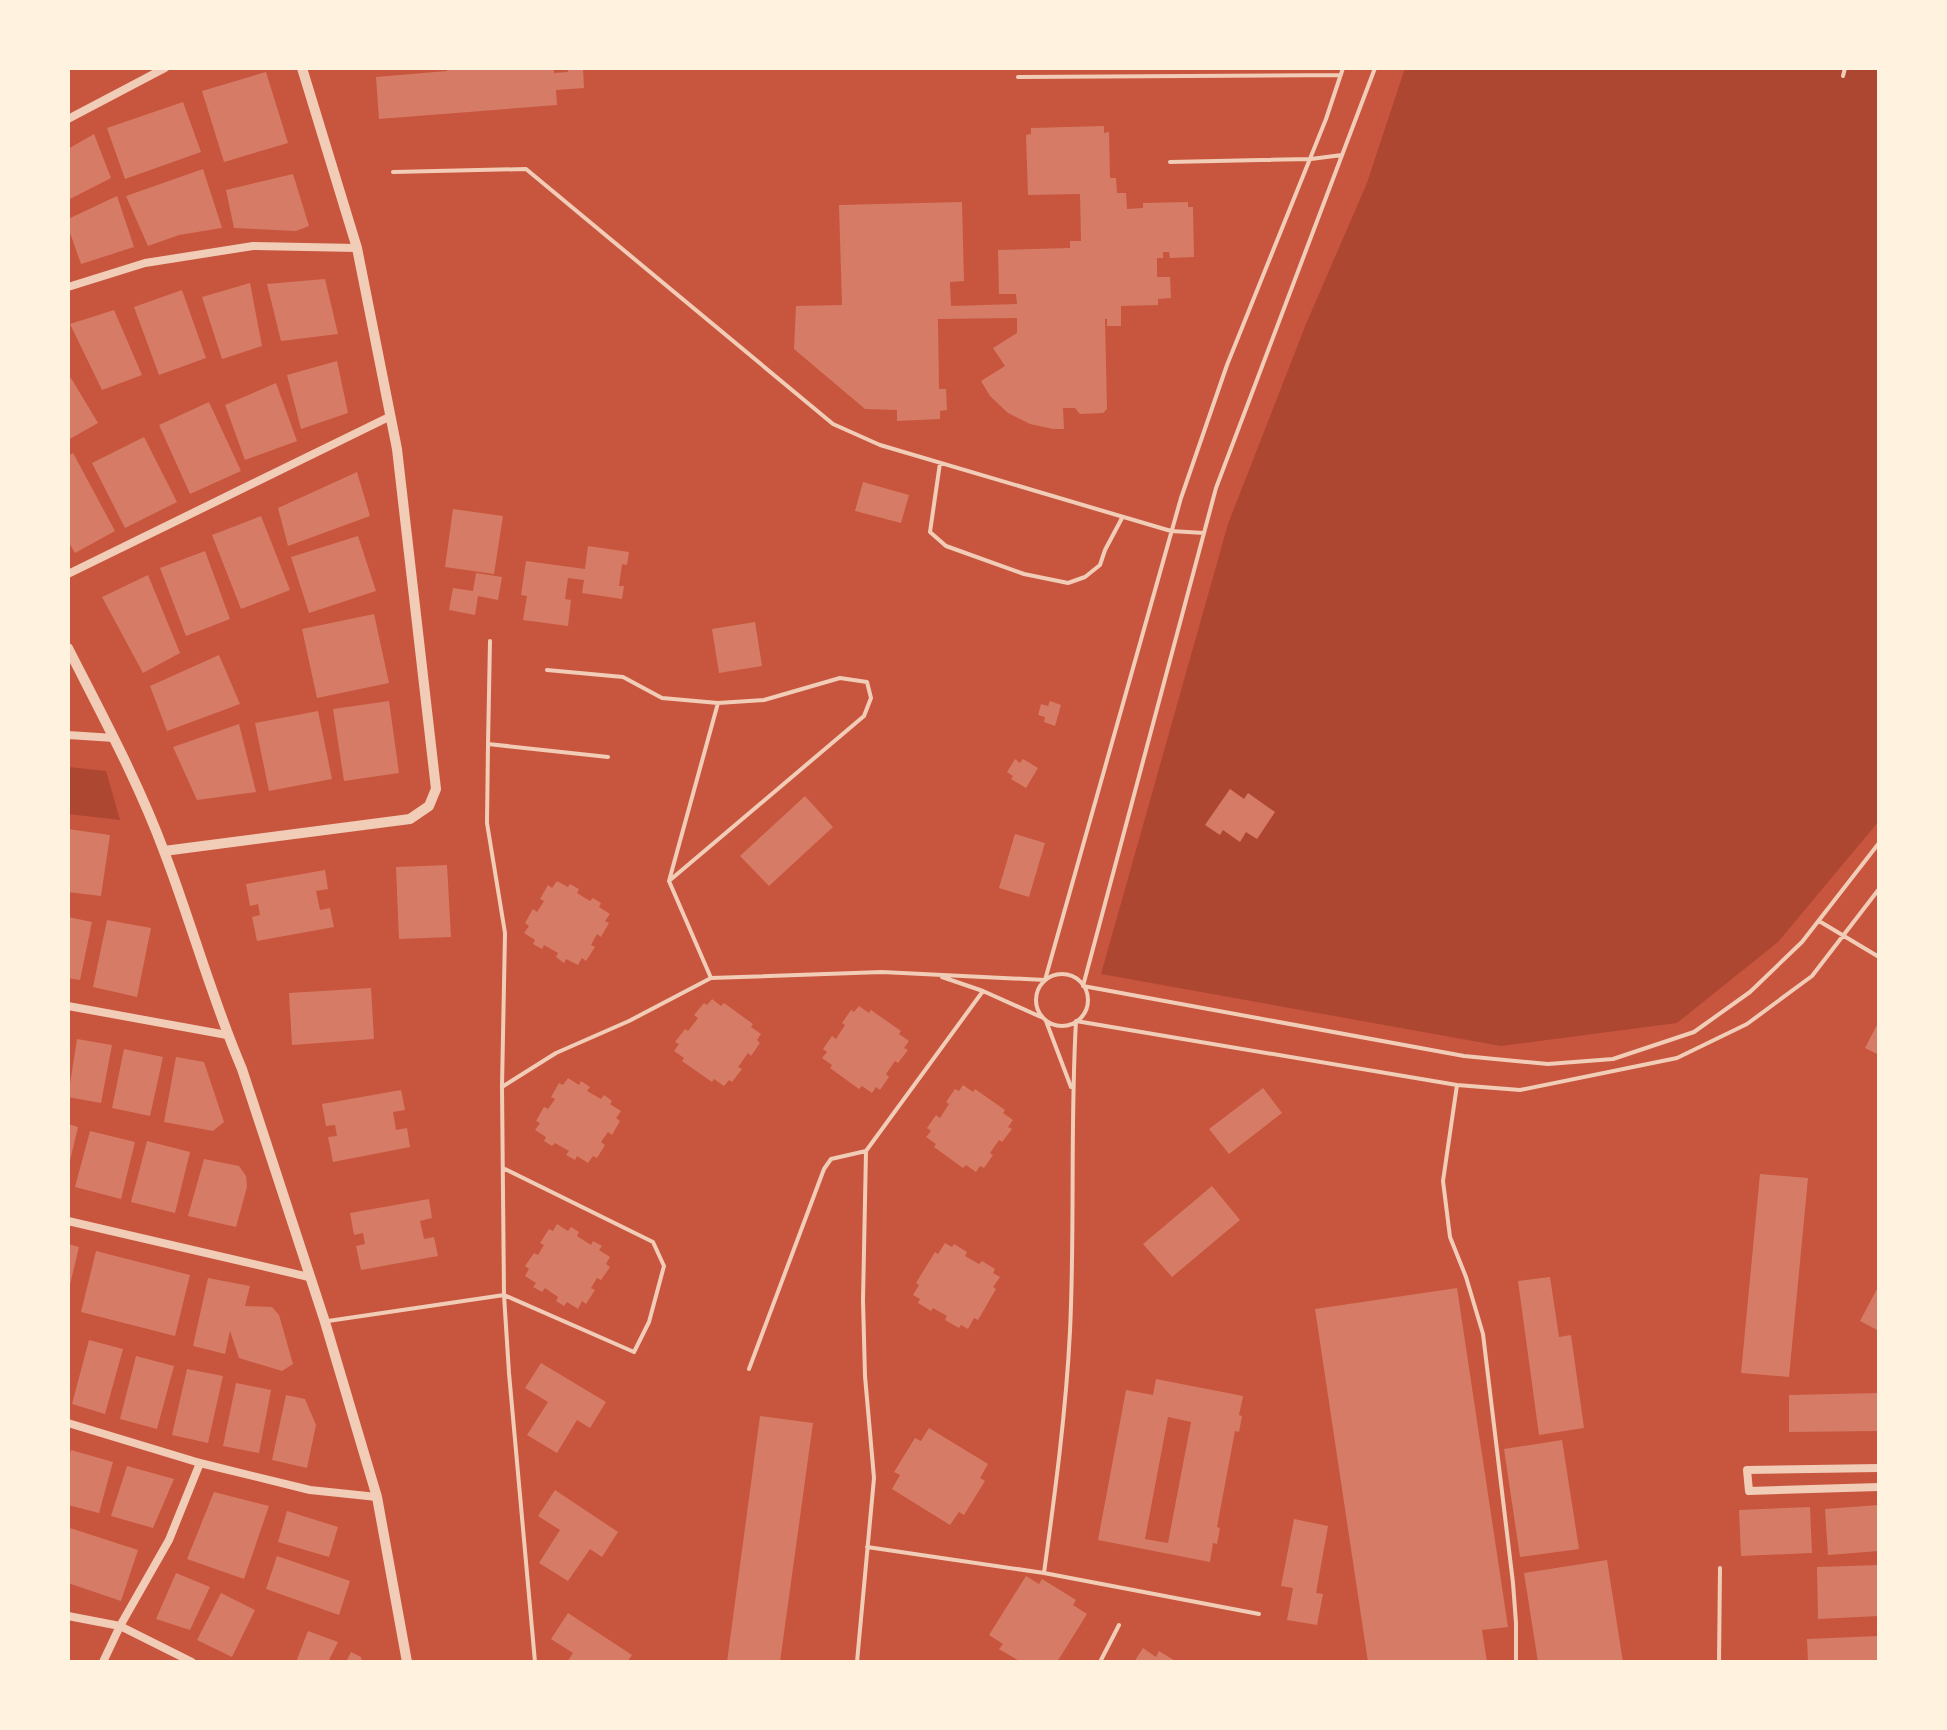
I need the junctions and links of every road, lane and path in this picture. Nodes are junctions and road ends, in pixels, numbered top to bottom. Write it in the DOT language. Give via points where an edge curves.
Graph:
graph roads {
  1 [pos="165,68"];
  2 [pos="302,68"];
  3 [pos="1343,68"];
  4 [pos="1375,68"];
  5 [pos="1845,68"];
  6 [pos="1341,75"];
  7 [pos="1843,76"];
  8 [pos="1018,77"];
  9 [pos="68,119"];
  10 [pos="1342,155"];
  11 [pos="1311,159"];
  12 [pos="1170,162"];
  13 [pos="393,172"];
  14 [pos="357,248"];
  15 [pos="68,287"];
  16 [pos="391,416"];
  17 [pos="940,463"];
  18 [pos="1122,517"];
  19 [pos="1171,531"];
  20 [pos="1204,533"];
  21 [pos="68,574"];
  22 [pos="490,641"];
  23 [pos="68,648"];
  24 [pos="547,670"];
  25 [pos="718,703"];
  26 [pos="68,735"];
  27 [pos="114,738"];
  28 [pos="488,744"];
  29 [pos="608,757"];
  30 [pos="1879,843"];
  31 [pos="164,851"];
  32 [pos="669,881"];
  33 [pos="1879,889"];
  34 [pos="1819,921"];
  35 [pos="1842,937"];
  36 [pos="1879,957"];
  37 [pos="936,975"];
  38 [pos="711,978"];
  39 [pos="1045,980"];
  40 [pos="1083,986"];
  41 [pos="983,991"];
  42 [pos="68,1006"];
  43 [pos="1045,1019"];
  44 [pos="1076,1021"];
  45 [pos="227,1035"];
  46 [pos="1457,1085"];
  47 [pos="502,1087"];
  48 [pos="1072,1090"];
  49 [pos="866,1151"];
  50 [pos="504,1168"];
  51 [pos="68,1221"];
  52 [pos="309,1277"];
  53 [pos="504,1295"];
  54 [pos="325,1322"];
  55 [pos="749,1369"];
  56 [pos="68,1423"];
  57 [pos="200,1463"];
  58 [pos="1879,1468"];
  59 [pos="1879,1487"];
  60 [pos="377,1497"];
  61 [pos="867,1547"];
  62 [pos="1720,1568"];
  63 [pos="1044,1573"];
  64 [pos="1259,1614"];
  65 [pos="68,1616"];
  66 [pos="1119,1625"];
  67 [pos="120,1626"];
  68 [pos="103,1662"];
  69 [pos="192,1662"];
  70 [pos="407,1662"];
  71 [pos="535,1662"];
  72 [pos="857,1662"];
  73 [pos="1100,1662"];
  74 [pos="1516,1662"];
  75 [pos="1719,1662"];
  1 -- 9 [label="street"];
  2 -- 14 [label="street"];
  3 -- 6 [label="lane"];
  4 -- 10 [label="lane"];
  5 -- 7 [label="lane"];
  6 -- 8 [label="lane"];
  6 -- 11 [label="lane"];
  10 -- 11 [label="lane"];
  10 -- 20 [label="lane" via="1216,488"];
  11 -- 12 [label="lane"];
  11 -- 19 [label="lane" via="1227,365"];
  13 -- 17 [label="lane" via="526,169 833,424"];
  14 -- 15 [label="street" via="253,246 145,263"];
  14 -- 16 [label="street"];
  16 -- 21 [label="street"];
  16 -- 31 [label="street" via="436,789 429,806 410,819"];
  17 -- 18 [label="lane"];
  17 -- 18 [label="lane" via="930,532 946,546 1024,574 1068,583 1085,577 1100,565"];
  18 -- 19 [label="lane"];
  19 -- 20 [label="lane"];
  19 -- 39 [label="lane"];
  20 -- 40 [label="lane"];
  22 -- 28 [label="lane"];
  23 -- 27 [label="street"];
  24 -- 25 [label="lane" via="623,677 662,698"];
  25 -- 32 [label="lane"];
  25 -- 32 [label="lane" via="764,700 840,678 867,682 871,698 864,716"];
  26 -- 27 [label="street"];
  27 -- 31 [label="street"];
  28 -- 29 [label="lane"];
  28 -- 47 [label="lane" via="487,823 505,933"];
  30 -- 34 [label="lane"];
  31 -- 45 [label="street"];
  32 -- 38 [label="lane"];
  33 -- 35 [label="lane"];
  34 -- 35 [label="lane"];
  34 -- 40 [label="lane" via="1750,992 1694,1032 1613,1059 1548,1064 1464,1056"];
  35 -- 36 [label="lane"];
  35 -- 46 [label="lane" via="1812,976 1747,1024 1677,1058 1520,1090"];
  37 -- 38 [label="lane"];
  37 -- 39 [label="lane"];
  37 -- 41 [label="lane"];
  38 -- 47 [label="lane" via="556,1053"];
  39 -- 40 [label="lane" via="1070,975"];
  39 -- 43 [label="lane" via="1037,995"];
  40 -- 44 [label="lane" via="1088,1001"];
  41 -- 43 [label="lane"];
  41 -- 49 [label="lane"];
  42 -- 45 [label="street"];
  43 -- 44 [label="lane" via="1060,1025"];
  43 -- 48 [label="lane"];
  44 -- 46 [label="lane"];
  44 -- 48 [label="lane"];
  45 -- 52 [label="street"];
  46 -- 74 [label="lane" via="1443,1181 1450,1237 1483,1334 1513,1583"];
  47 -- 50 [label="lane"];
  48 -- 63 [label="lane" via="1070,1328"];
  49 -- 55 [label="lane" via="831,1159 824,1169"];
  49 -- 61 [label="lane" via="863,1300 874,1478"];
  50 -- 53 [label="lane"];
  50 -- 53 [label="lane" via="653,1242 664,1266 649,1322 634,1352"];
  51 -- 52 [label="street"];
  52 -- 54 [label="street"];
  53 -- 54 [label="lane"];
  53 -- 71 [label="lane"];
  54 -- 60 [label="street"];
  56 -- 57 [label="street"];
  57 -- 60 [label="street" via="310,1490"];
  57 -- 67 [label="street" via="169,1540"];
  58 -- 59 [label="street" via="1747,1470 1749,1491"];
  60 -- 70 [label="street"];
  61 -- 63 [label="lane"];
  61 -- 72 [label="lane"];
  62 -- 75 [label="lane"];
  63 -- 64 [label="lane"];
  65 -- 67 [label="street"];
  66 -- 73 [label="lane"];
  67 -- 68 [label="street"];
  67 -- 69 [label="street"];
}
